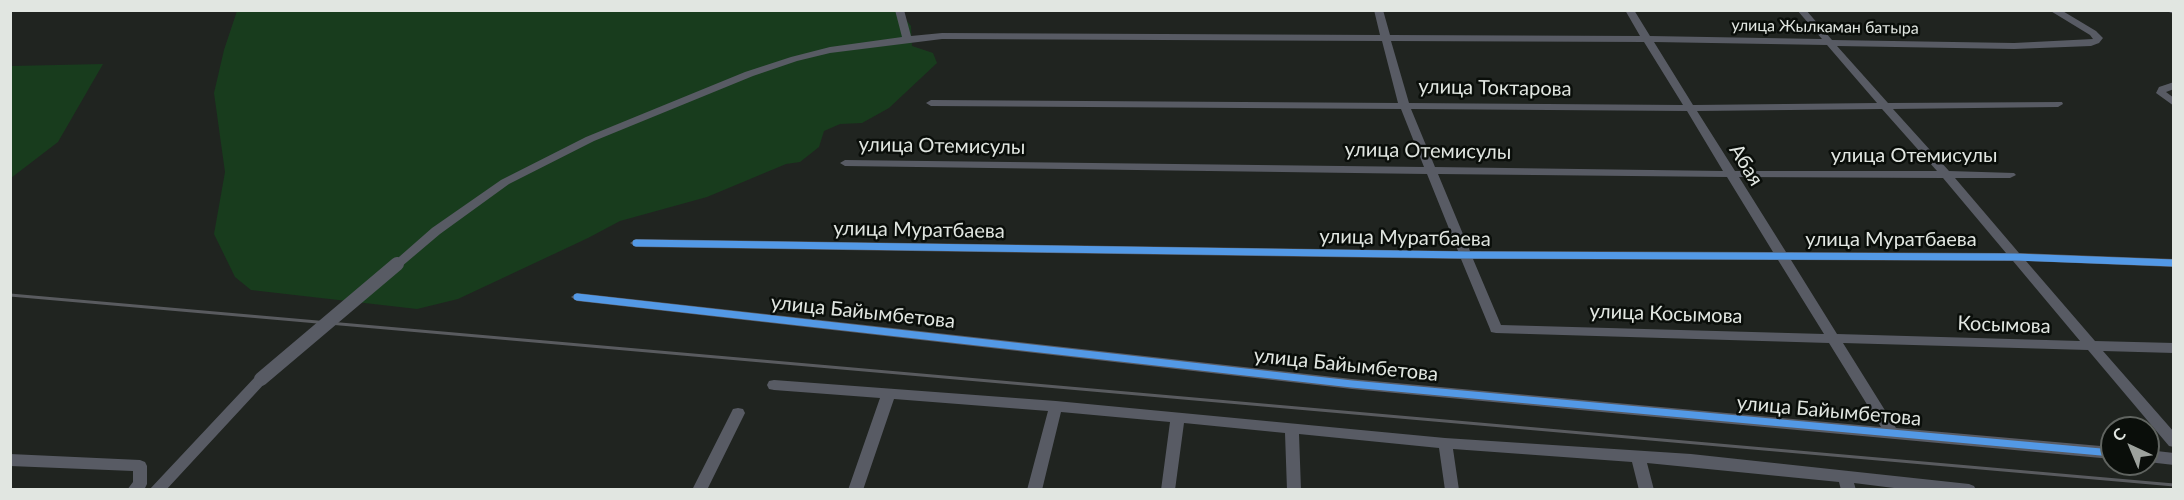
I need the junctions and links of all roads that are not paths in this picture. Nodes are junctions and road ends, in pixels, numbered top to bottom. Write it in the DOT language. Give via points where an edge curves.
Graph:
graph roads {
  1 [pos="899,10"];
  2 [pos="1378,10"];
  3 [pos="1629,10"];
  4 [pos="1801,10"];
  5 [pos="2053,10"];
  6 [pos="906,39"];
  7 [pos="1385,39"];
  8 [pos="1646,39"];
  9 [pos="1827,42"];
  10 [pos="2174,85"];
  11 [pos="931,103"];
  12 [pos="2174,103"];
  13 [pos="2058,104"];
  14 [pos="1404,105"];
  15 [pos="1884,106"];
  16 [pos="1689,108"];
  17 [pos="845,163"];
  18 [pos="1431,169"];
  19 [pos="1730,174"];
  20 [pos="1945,174"];
  21 [pos="2010,174"];
  22 [pos="636,243"];
  23 [pos="1466,255"];
  24 [pos="1782,256"];
  25 [pos="2015,256"];
  26 [pos="2174,263"];
  27 [pos="577,297"];
  28 [pos="1834,339"];
  29 [pos="2094,348"];
  30 [pos="2174,348"];
  31 [pos="774,385"];
  32 [pos="889,393"];
  33 [pos="1056,406"];
  34 [pos="738,413"];
  35 [pos="1178,417"];
  36 [pos="1292,428"];
  37 [pos="1892,433"];
  38 [pos="2174,442"];
  39 [pos="1445,443"];
  40 [pos="2100,452"];
  41 [pos="1638,456"];
  42 [pos="10,460"];
  43 [pos="1844,475"];
  44 [pos="134,489"];
  45 [pos="156,489"];
  46 [pos="699,489"];
  47 [pos="855,489"];
  48 [pos="1034,489"];
  49 [pos="1168,489"];
  50 [pos="1294,489"];
  51 [pos="1452,489"];
  52 [pos="1647,489"];
  53 [pos="1849,489"];
  54 [pos="1969,489"];
  1 -- 6 [label="street"];
  2 -- 7 [label="street"];
  3 -- 8 [label="street, Абая"];
  4 -- 9 [label="street"];
  5 -- 9 [label="street, улица Жылкаман батыра" via="2092,33 2098,38 2096,41 2065,45"];
  6 -- 7 [label="street, улица Жылкаман батыра"];
  6 -- 45 [label="street, улица Жылкаман батыра, bridge" via="830,50 749,74 590,139 505,182 445,224 261,379"];
  7 -- 8 [label="street, улица Жылкаман батыра"];
  7 -- 14 [label="street"];
  8 -- 9 [label="street, улица Жылкаман батыра"];
  8 -- 16 [label="street, Абая"];
  9 -- 15 [label="street"];
  10 -- 12 [label="street" via="2161,93"];
  11 -- 14 [label="street, улица Токтарова"];
  13 -- 15 [label="street, улица Токтарова"];
  14 -- 16 [label="street, улица Токтарова"];
  14 -- 18 [label="street"];
  15 -- 16 [label="street, улица Токтарова"];
  15 -- 20 [label="street"];
  16 -- 19 [label="street, Абая"];
  17 -- 18 [label="street, улица Отемисулы"];
  18 -- 19 [label="street, улица Отемисулы"];
  18 -- 23 [label="street"];
  19 -- 20 [label="street, улица Отемисулы"];
  19 -- 24 [label="street, Абая"];
  20 -- 21 [label="street, улица Отемисулы"];
  20 -- 25 [label="street"];
  22 -- 23 [label="street, улица Муратбаева"];
  23 -- 24 [label="street, улица Муратбаева"];
  23 -- 28 [label="street, улица Косымова" via="1496,328"];
  24 -- 25 [label="street, улица Муратбаева"];
  24 -- 28 [label="street, Абая"];
  25 -- 26 [label="street, улица Муратбаева"];
  25 -- 29 [label="street"];
  27 -- 37 [label="street, улица Байымбетова" via="1352,384"];
  28 -- 29 [label="street, Косымова"];
  28 -- 37 [label="street, Абая"];
  29 -- 30 [label="street, Косымова"];
  29 -- 38 [label="street"];
  31 -- 32 [label="street"];
  32 -- 33 [label="street"];
  32 -- 47 [label="street"];
  33 -- 35 [label="street"];
  33 -- 48 [label="street"];
  34 -- 46 [label="street"];
  35 -- 36 [label="street"];
  35 -- 49 [label="street"];
  36 -- 39 [label="street"];
  36 -- 50 [label="street"];
  37 -- 40 [label="street, улица Байымбетова"];
  39 -- 41 [label="street"];
  39 -- 51 [label="street"];
  41 -- 43 [label="street"];
  41 -- 52 [label="street"];
  42 -- 44 [label="street" via="140,466 140,484"];
  43 -- 53 [label="street"];
  43 -- 54 [label="street"];
}
